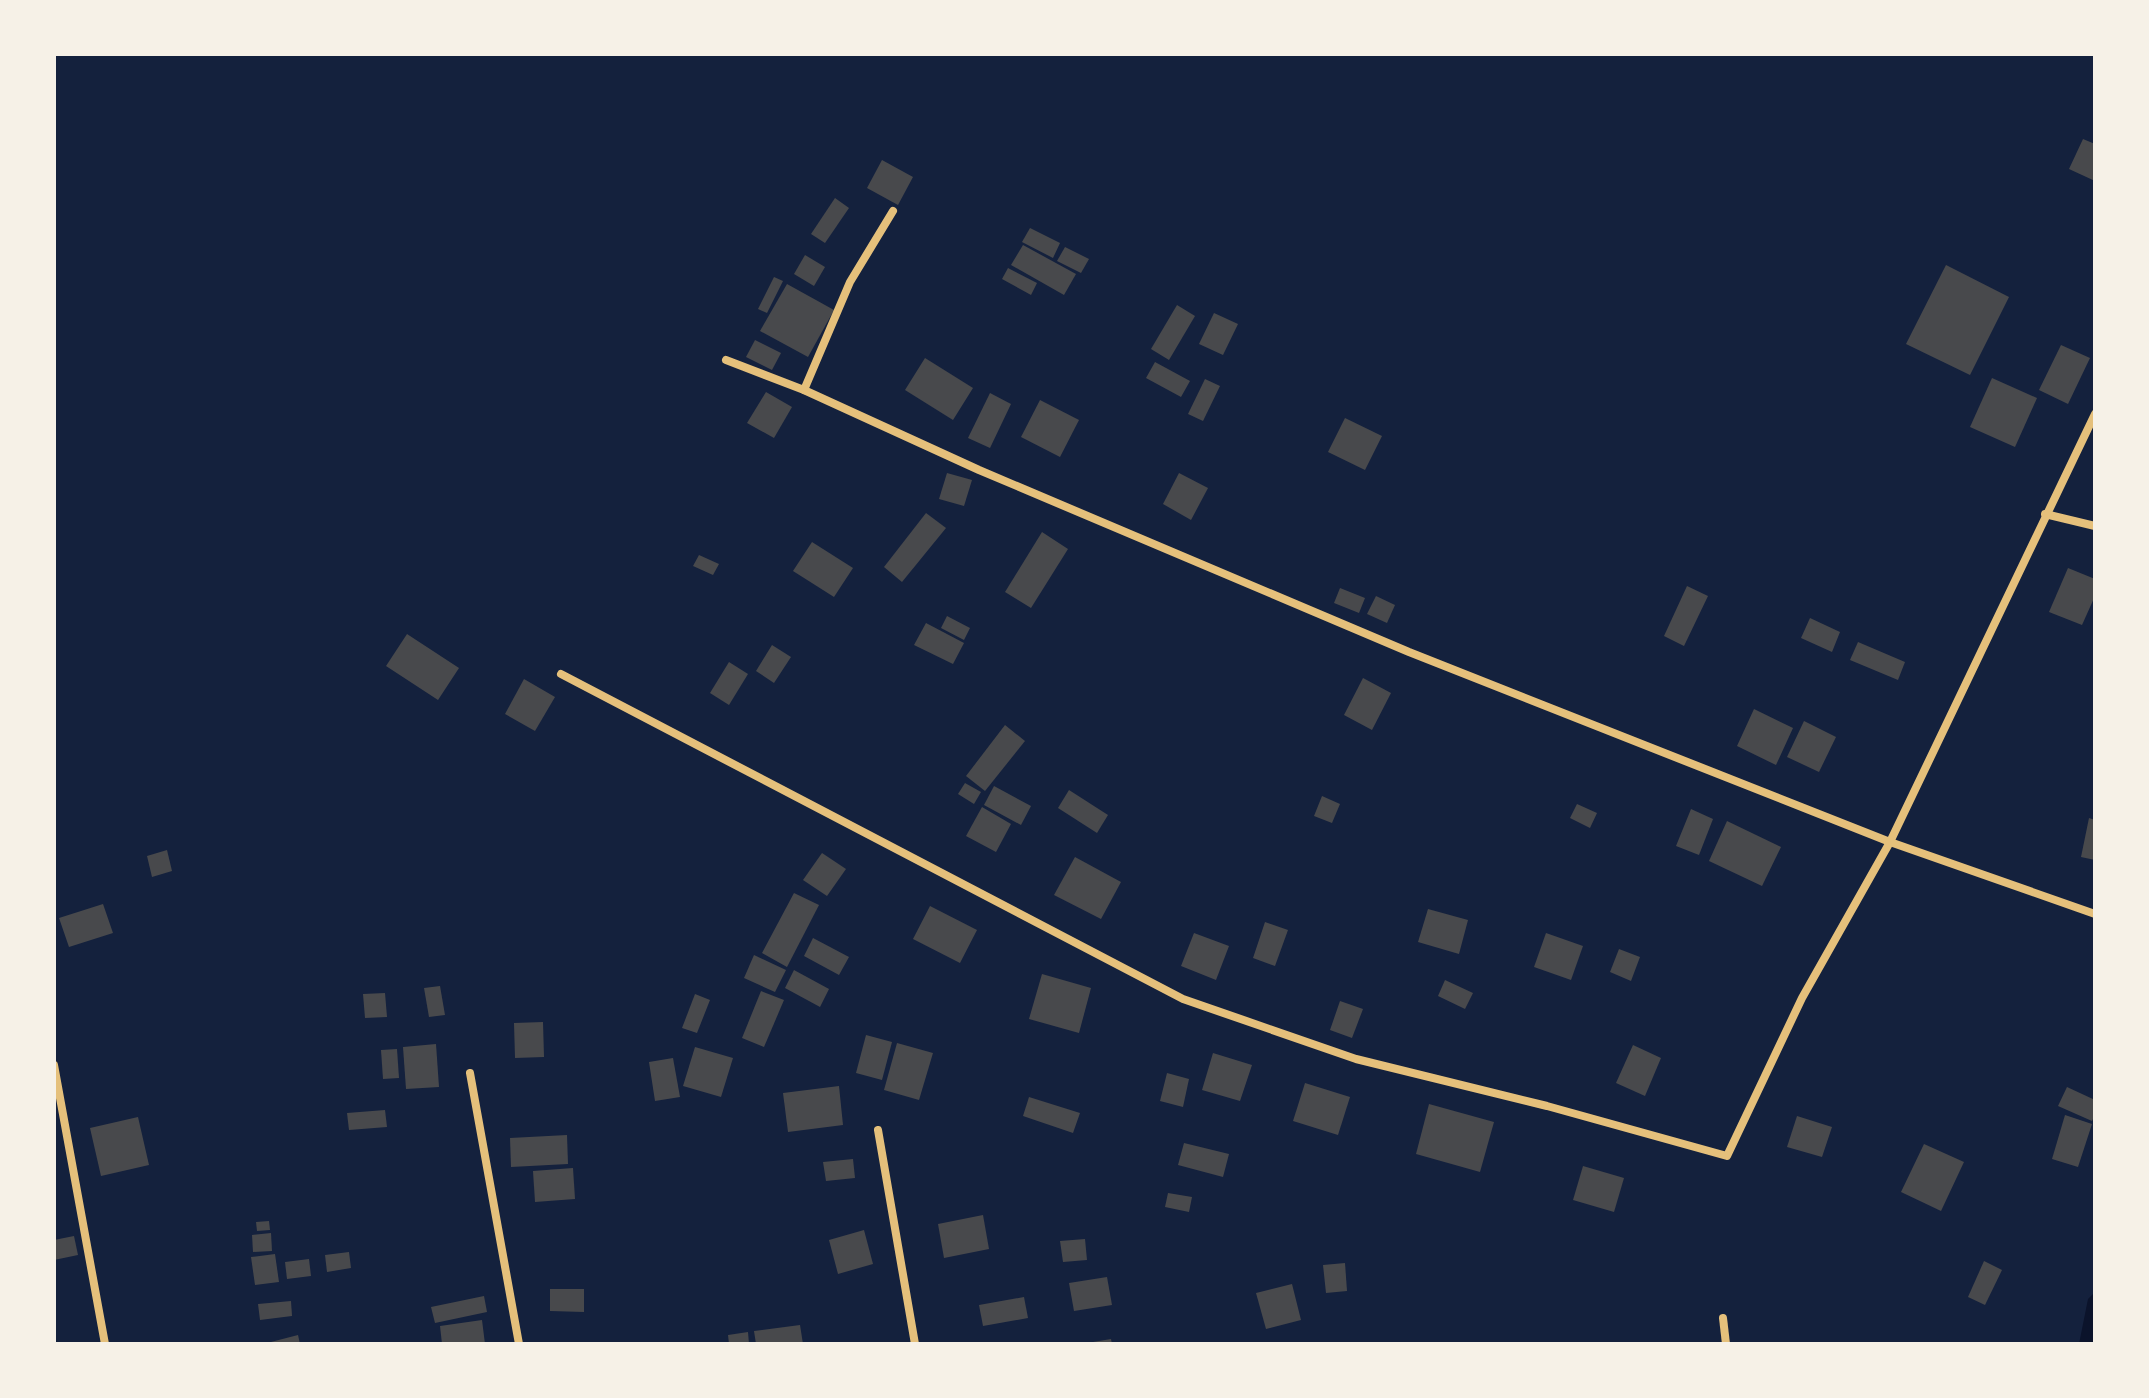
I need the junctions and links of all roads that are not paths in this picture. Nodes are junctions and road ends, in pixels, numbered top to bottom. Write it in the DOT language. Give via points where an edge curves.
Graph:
graph roads {
  1 [pos="893,211"];
  2 [pos="726,360"];
  3 [pos="804,390"];
  4 [pos="2095,414"];
  5 [pos="2045,514"];
  6 [pos="2095,526"];
  7 [pos="561,674"];
  8 [pos="1890,842"];
  9 [pos="2095,914"];
  10 [pos="54,1065"];
  11 [pos="470,1073"];
  12 [pos="878,1130"];
  13 [pos="1723,1318"];
  14 [pos="105,1344"];
  15 [pos="519,1344"];
  16 [pos="915,1344"];
  17 [pos="1726,1344"];
  1 -- 3 [label="street" via="850,282"];
  2 -- 3 [label="street"];
  3 -- 8 [label="street" via="1409,652"];
  4 -- 5 [label="street"];
  5 -- 6 [label="street"];
  5 -- 8 [label="street"];
  7 -- 8 [label="street" via="1183,999 1356,1059 1727,1156 1802,998"];
  8 -- 9 [label="street"];
  10 -- 14 [label="street"];
  11 -- 15 [label="street"];
  12 -- 16 [label="street"];
  13 -- 17 [label="street"];
}
